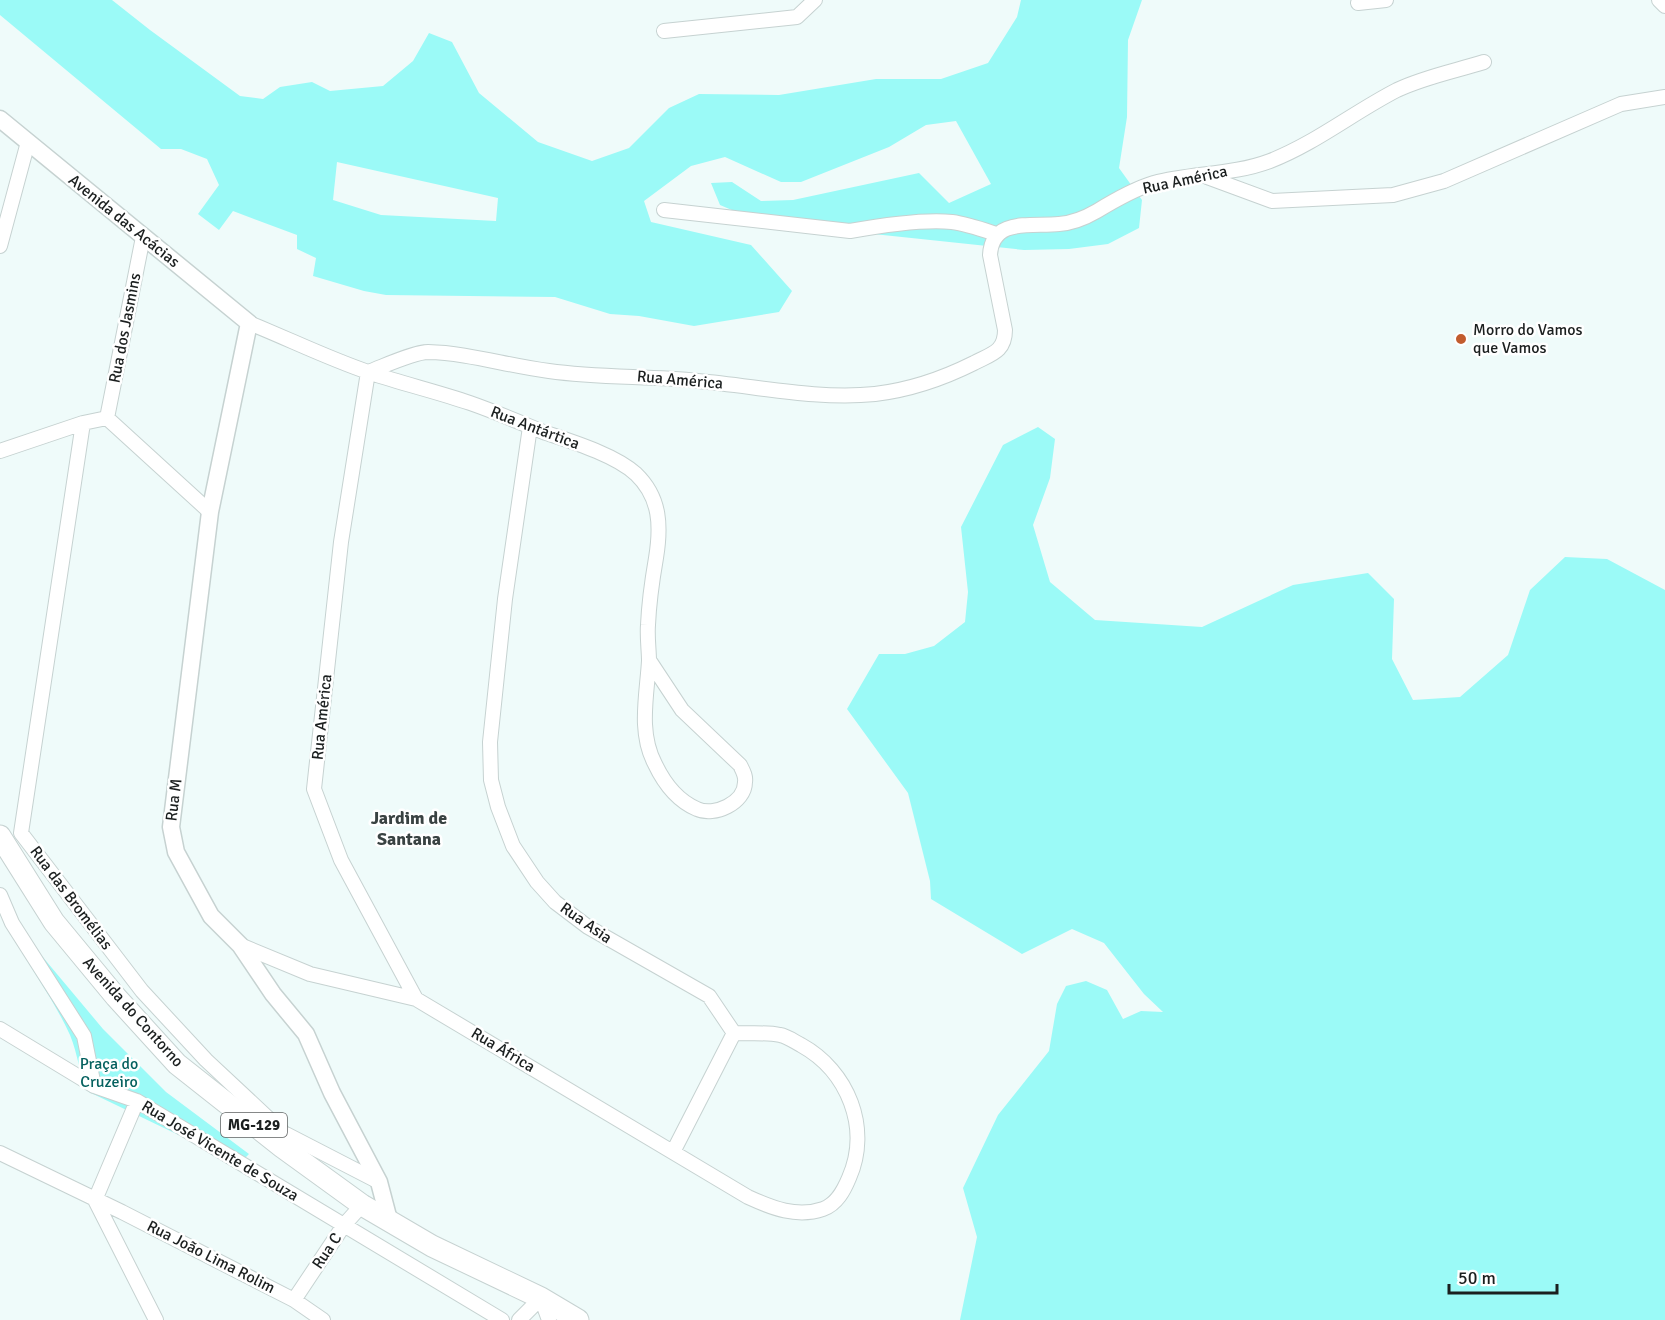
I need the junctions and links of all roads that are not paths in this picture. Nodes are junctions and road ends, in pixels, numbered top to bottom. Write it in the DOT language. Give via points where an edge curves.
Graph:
graph roads {
  1 [pos="815,0"];
  2 [pos="1386,0"];
  3 [pos="1659,0"];
  4 [pos="1358,3"];
  5 [pos="1665,6"];
  6 [pos="663,31"];
  7 [pos="1484,62"];
  8 [pos="1665,97"];
  9 [pos="0,119"];
  10 [pos="28,142"];
  11 [pos="1204,176"];
  12 [pos="664,210"];
  13 [pos="996,234"];
  14 [pos="143,237"];
  15 [pos="0,246"];
  16 [pos="249,323"];
  17 [pos="368,372"];
  18 [pos="107,418"];
  19 [pos="83,423"];
  20 [pos="530,427"];
  21 [pos="0,451"];
  22 [pos="210,512"];
  23 [pos="649,660"];
  24 [pos="6,839"];
  25 [pos="0,896"];
  26 [pos="240,945"];
  27 [pos="416,999"];
  28 [pos="0,1029"];
  29 [pos="734,1033"];
  30 [pos="94,1086"];
  31 [pos="137,1101"];
  32 [pos="673,1152"];
  33 [pos="0,1153"];
  34 [pos="379,1182"];
  35 [pos="95,1200"];
  36 [pos="362,1205"];
  37 [pos="389,1220"];
  38 [pos="344,1225"];
  39 [pos="541,1298"];
  40 [pos="294,1300"];
  41 [pos="156,1320"];
  42 [pos="323,1320"];
  43 [pos="502,1320"];
  44 [pos="519,1320"];
  45 [pos="549,1320"];
  46 [pos="578,1320"];
  1 -- 6 [label="street" via="796,17"];
  2 -- 4 [label="street"];
  3 -- 5 [label="street"];
  7 -- 11 [label="street, Rua América" via="1398,90 1290,153"];
  8 -- 11 [label="street" via="1621,104 1444,181 1393,195 1272,201"];
  9 -- 10 [label="street, Avenida das Acácias"];
  10 -- 14 [label="street, Avenida das Acácias"];
  10 -- 15 [label="street"];
  11 -- 13 [label="street, Rua América" via="1146,186 1068,223 1018,226"];
  12 -- 13 [label="street" via="850,231 949,222"];
  13 -- 17 [label="street, Rua América" via="990,243 990,255 1005,330 1002,346 962,369 896,391 837,396 549,371 478,357 424,352"];
  14 -- 16 [label="street, Avenida das Acácias"];
  14 -- 18 [label="street, Rua dos Jasmins"];
  16 -- 17 [label="street, Rua Antártica"];
  16 -- 22 [label="street, Rua M"];
  17 -- 20 [label="street, Rua Antártica" via="470,403"];
  17 -- 27 [label="street, Rua América" via="341,543 314,789 341,860"];
  18 -- 19 [label="street"];
  18 -- 22 [label="street"];
  19 -- 21 [label="street"];
  19 -- 24 [label="street, Rua das Bromélias"];
  20 -- 23 [label="street, Rua Antártica" via="612,459 635,473 649,489 660,521 650,593"];
  20 -- 29 [label="street, Rua Asia" via="505,599 490,742 491,780 498,807 513,846 555,902 588,927 710,996"];
  22 -- 26 [label="street, Rua M" via="171,827 176,852 211,916"];
  23 -- 23 [label="street, Rua Antártica" via="645,733 651,758 663,780 681,800 699,810 712,811 733,803 746,783 740,765 682,710"];
  24 -- 34 [label="street, Rua das Bromélias" via="206,1060 284,1133"];
  24 -- 36 [label="main road, Avenida do Contorno / MG-129" via="54,922 177,1064"];
  25 -- 30 [label="street" via="12,923 84,1036"];
  26 -- 27 [label="street, Rua África" via="310,974"];
  26 -- 34 [label="street, Rua M" via="306,1034"];
  27 -- 32 [label="street, Rua África"];
  28 -- 30 [label="street, Rua José Vicente de Souza"];
  29 -- 32 [label="street"];
  29 -- 32 [label="street, Rua África" via="782,1035 810,1050 842,1082 857,1119 855,1164 837,1200 823,1209 774,1210"];
  30 -- 31 [label="street, Rua José Vicente de Souza"];
  31 -- 35 [label="street"];
  31 -- 38 [label="street, Rua José Vicente de Souza"];
  33 -- 35 [label="street, Rua João Lima Rolim"];
  34 -- 37 [label="street, Rua M"];
  35 -- 40 [label="street, Rua João Lima Rolim"];
  35 -- 41 [label="street"];
  36 -- 37 [label="main road, Avenida do Contorno / MG-129"];
  36 -- 38 [label="street, Rua C"];
  37 -- 39 [label="main road, Avenida do Contorno / MG-129" via="432,1246"];
  38 -- 40 [label="street, Rua C"];
  38 -- 43 [label="street, Rua José Vicente de Souza"];
  39 -- 44 [label="street"];
  39 -- 45 [label="street"];
  39 -- 46 [label="main road, Avenida do Contorno / MG-129"];
  40 -- 42 [label="street, Rua João Lima Rolim"];
}
